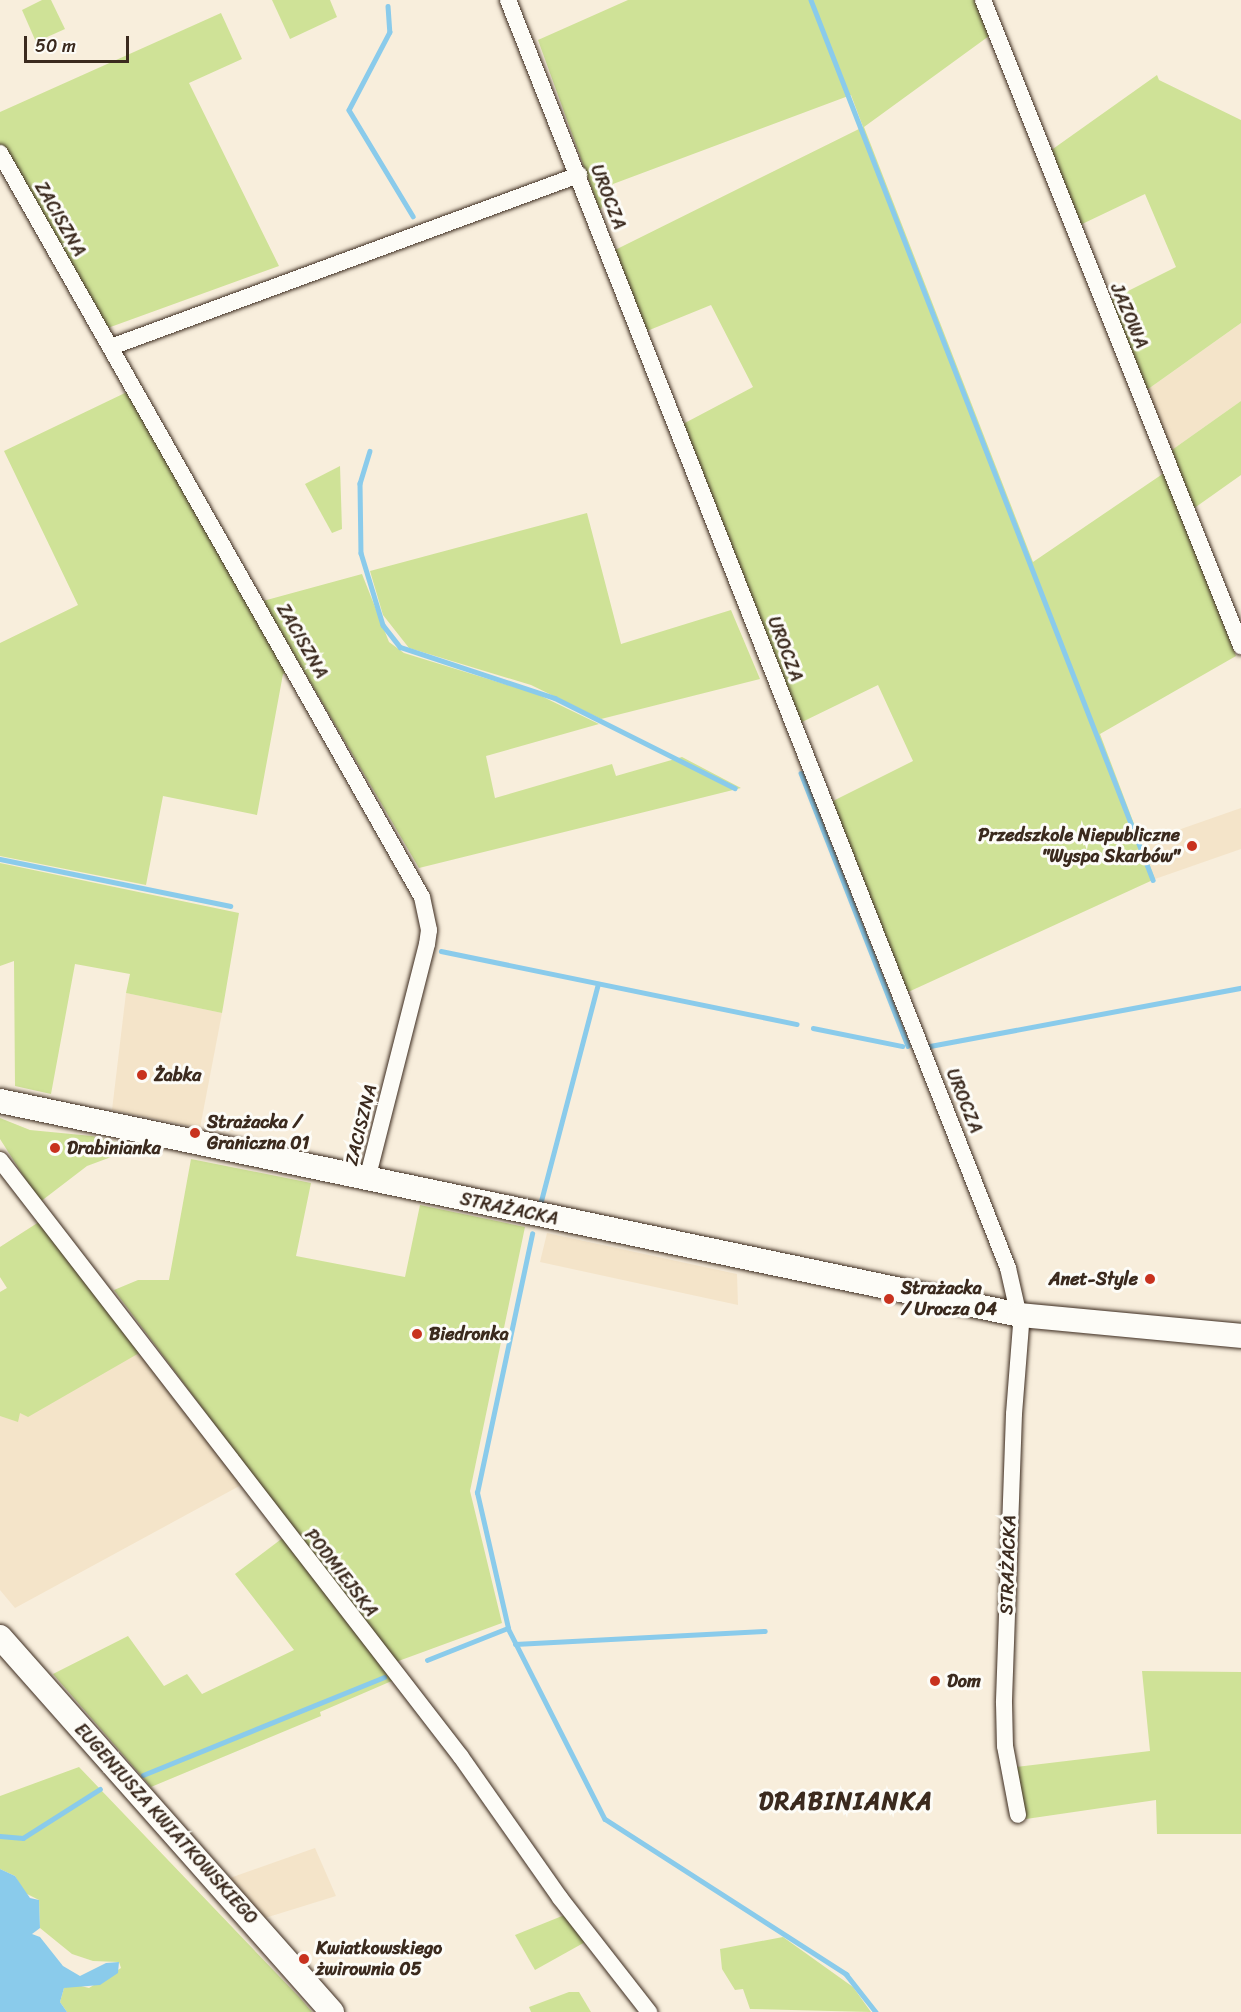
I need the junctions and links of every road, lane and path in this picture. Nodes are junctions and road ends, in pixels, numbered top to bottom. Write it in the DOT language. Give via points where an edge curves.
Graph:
graph roads {
  1 [pos="508,0"];
  2 [pos="983,0"];
  3 [pos="0,153"];
  4 [pos="579,175"];
  5 [pos="111,347"];
  6 [pos="1241,646"];
  7 [pos="0,1101"];
  8 [pos="0,1160"];
  9 [pos="367,1180"];
  10 [pos="1020,1315"];
  11 [pos="1241,1336"];
  12 [pos="0,1637"];
  13 [pos="1018,1815"];
  14 [pos="332,2012"];
  15 [pos="649,2012"];
  1 -- 4 [label="street, UROCZA"];
  2 -- 6 [label="street, JAZOWA"];
  3 -- 5 [label="street, ZACISZNA"];
  4 -- 5 [label="street"];
  4 -- 10 [label="street, UROCZA" via="1004,1253"];
  5 -- 9 [label="street, ZACISZNA" via="422,897 429,930 427,944"];
  7 -- 9 [label="street, STRAŻACKA"];
  8 -- 15 [label="street, PODMIEJSKA" via="54,1235 461,1757 560,1898"];
  9 -- 10 [label="street, STRAŻACKA"];
  10 -- 11 [label="street, STRAŻACKA"];
  10 -- 13 [label="street, STRAŻACKA" via="1004,1657 1005,1746"];
  12 -- 14 [label="street, EUGENIUSZA KWIATKOWSKIEGO"];
}
